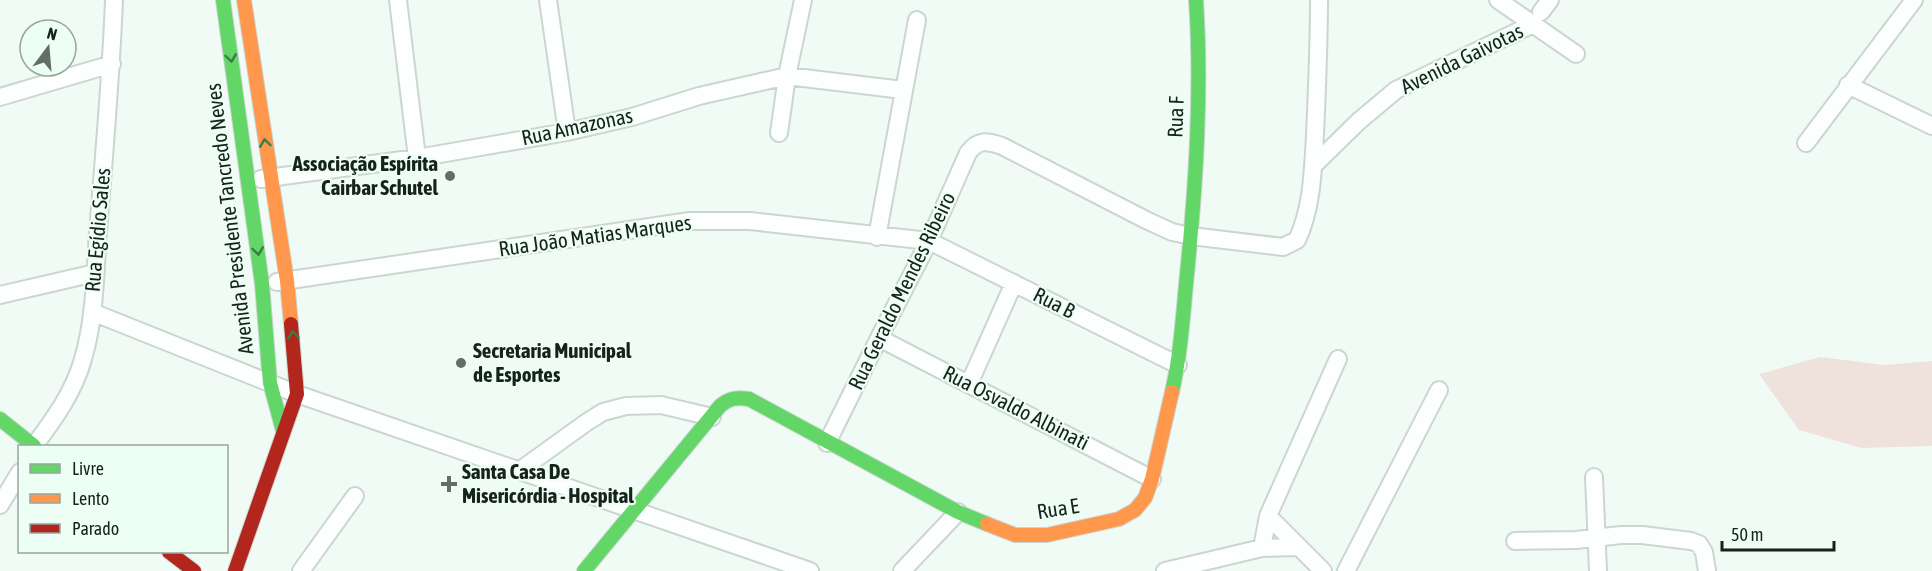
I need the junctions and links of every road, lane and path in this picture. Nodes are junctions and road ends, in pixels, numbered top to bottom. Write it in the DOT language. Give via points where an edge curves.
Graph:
graph roads {
  1 [pos="114,0"];
  2 [pos="223,0"];
  3 [pos="244,0"];
  4 [pos="398,0"];
  5 [pos="548,0"];
  6 [pos="803,0"];
  7 [pos="1196,0"];
  8 [pos="1319,0"];
  9 [pos="1498,0"];
  10 [pos="1914,0"];
  11 [pos="1541,12"];
  12 [pos="917,20"];
  13 [pos="1576,54"];
  14 [pos="112,64"];
  15 [pos="787,76"];
  16 [pos="1848,85"];
  17 [pos="903,90"];
  18 [pos="0,97"];
  19 [pos="1932,126"];
  20 [pos="567,132"];
  21 [pos="779,133"];
  22 [pos="1806,143"];
  23 [pos="417,158"];
  24 [pos="1313,166"];
  25 [pos="270,177"];
  26 [pos="248,181"];
  27 [pos="1191,236"];
  28 [pos="877,237"];
  29 [pos="929,241"];
  30 [pos="95,273"];
  31 [pos="287,281"];
  32 [pos="1014,283"];
  33 [pos="262,284"];
  34 [pos="0,295"];
  35 [pos="92,312"];
  36 [pos="879,338"];
  37 [pos="1338,359"];
  38 [pos="1178,365"];
  39 [pos="270,383"];
  40 [pos="969,384"];
  41 [pos="1439,390"];
  42 [pos="297,394"];
  43 [pos="712,417"];
  44 [pos="0,419"];
  45 [pos="283,431"];
  46 [pos="828,443"];
  47 [pos="32,445"];
  48 [pos="35,445"];
  49 [pos="519,471"];
  50 [pos="18,475"];
  51 [pos="1594,477"];
  52 [pos="1152,479"];
  53 [pos="355,496"];
  54 [pos="0,505"];
  55 [pos="633,511"];
  56 [pos="958,512"];
  57 [pos="1268,516"];
  58 [pos="1596,538"];
  59 [pos="1515,541"];
  60 [pos="1299,547"];
  61 [pos="1262,548"];
  62 [pos="170,553"];
  63 [pos="194,571"];
  64 [pos="235,571"];
  65 [pos="301,571"];
  66 [pos="584,571"];
  67 [pos="810,571"];
  68 [pos="902,571"];
  69 [pos="1165,571"];
  70 [pos="1323,571"];
  71 [pos="1346,571"];
  72 [pos="1598,571"];
  73 [pos="1707,571"];
  1 -- 14 [label="street, Rua Egídio Sales"];
  2 -- 26 [label="street, Avenida Presidente Tancredo Neves, one-way"];
  25 -- 3 [label="street, Avenida Presidente Tancredo Neves, one-way"];
  4 -- 23 [label="street"];
  5 -- 20 [label="street"];
  6 -- 15 [label="street"];
  7 -- 27 [label="street, Rua F" via="1198,106"];
  8 -- 24 [label="street"];
  9 -- 11 [label="street"];
  10 -- 16 [label="street"];
  11 -- 13 [label="street"];
  11 -- 24 [label="street, Avenida Gaivotas" via="1396,90"];
  12 -- 17 [label="street"];
  14 -- 18 [label="street"];
  14 -- 30 [label="street, Rua Egídio Sales"];
  15 -- 17 [label="street, Rua Amazonas"];
  15 -- 20 [label="street, Rua Amazonas"];
  15 -- 21 [label="street"];
  16 -- 19 [label="street"];
  16 -- 22 [label="street"];
  17 -- 28 [label="street"];
  20 -- 23 [label="street, Rua Amazonas"];
  23 -- 25 [label="street, Rua Amazonas"];
  24 -- 27 [label="street" via="1305,225 1298,240 1283,247"];
  25 -- 26 [label="street, Rua Amazonas"];
  25 -- 31 [label="street, Avenida Presidente Tancredo Neves"];
  26 -- 33 [label="street, Avenida Presidente Tancredo Neves, one-way"];
  27 -- 29 [label="street, Rua Geraldo Mendes Ribeiro" via="1172,232 1002,146 981,141 968,153"];
  27 -- 38 [label="street, Rua E"];
  28 -- 29 [label="street, Rua João Matias Marques"];
  28 -- 31 [label="street, Rua João Matias Marques" via="750,221 690,220"];
  29 -- 32 [label="street, Rua B"];
  29 -- 36 [label="street, Rua Geraldo Mendes Ribeiro"];
  30 -- 34 [label="street"];
  30 -- 35 [label="street, Rua Egídio Sales"];
  31 -- 33 [label="street, Rua João Matias Marques"];
  42 -- 31 [label="street, Avenida Presidente Tancredo Neves, one-way"];
  32 -- 38 [label="street, Rua B"];
  32 -- 40 [label="street"];
  33 -- 39 [label="street, Avenida Presidente Tancredo Neves"];
  35 -- 39 [label="street"];
  35 -- 48 [label="street, Rua Egídio Sales" via="83,359 72,388"];
  36 -- 40 [label="street, Rua Osvaldo Albinati"];
  36 -- 46 [label="street, Rua Geraldo Mendes Ribeiro"];
  37 -- 57 [label="street"];
  38 -- 52 [label="street, Rua E"];
  39 -- 42 [label="street"];
  39 -- 45 [label="street, Avenida Presidente Tancredo Neves"];
  40 -- 52 [label="street, Rua Osvaldo Albinati"];
  41 -- 71 [label="street"];
  42 -- 45 [label="street"];
  42 -- 49 [label="street"];
  43 -- 46 [label="street, Rua E" via="726,399 749,399"];
  43 -- 49 [label="street" via="662,405 626,406 603,412"];
  43 -- 55 [label="street"];
  44 -- 47 [label="street"];
  45 -- 64 [label="street"];
  46 -- 56 [label="street, Rua E"];
  49 -- 55 [label="street"];
  50 -- 54 [label="street"];
  51 -- 58 [label="street"];
  52 -- 56 [label="street, Rua E" via="1145,498 1135,510 1119,519 1047,535 1016,535"];
  53 -- 65 [label="street"];
  55 -- 66 [label="street"];
  55 -- 67 [label="street"];
  56 -- 68 [label="street"];
  57 -- 60 [label="street"];
  57 -- 61 [label="street"];
  58 -- 59 [label="street"];
  58 -- 72 [label="street"];
  58 -- 73 [label="street" via="1642,535 1691,541 1704,552"];
  60 -- 61 [label="street"];
  60 -- 70 [label="street"];
  61 -- 69 [label="street"];
  62 -- 63 [label="street"];
}
